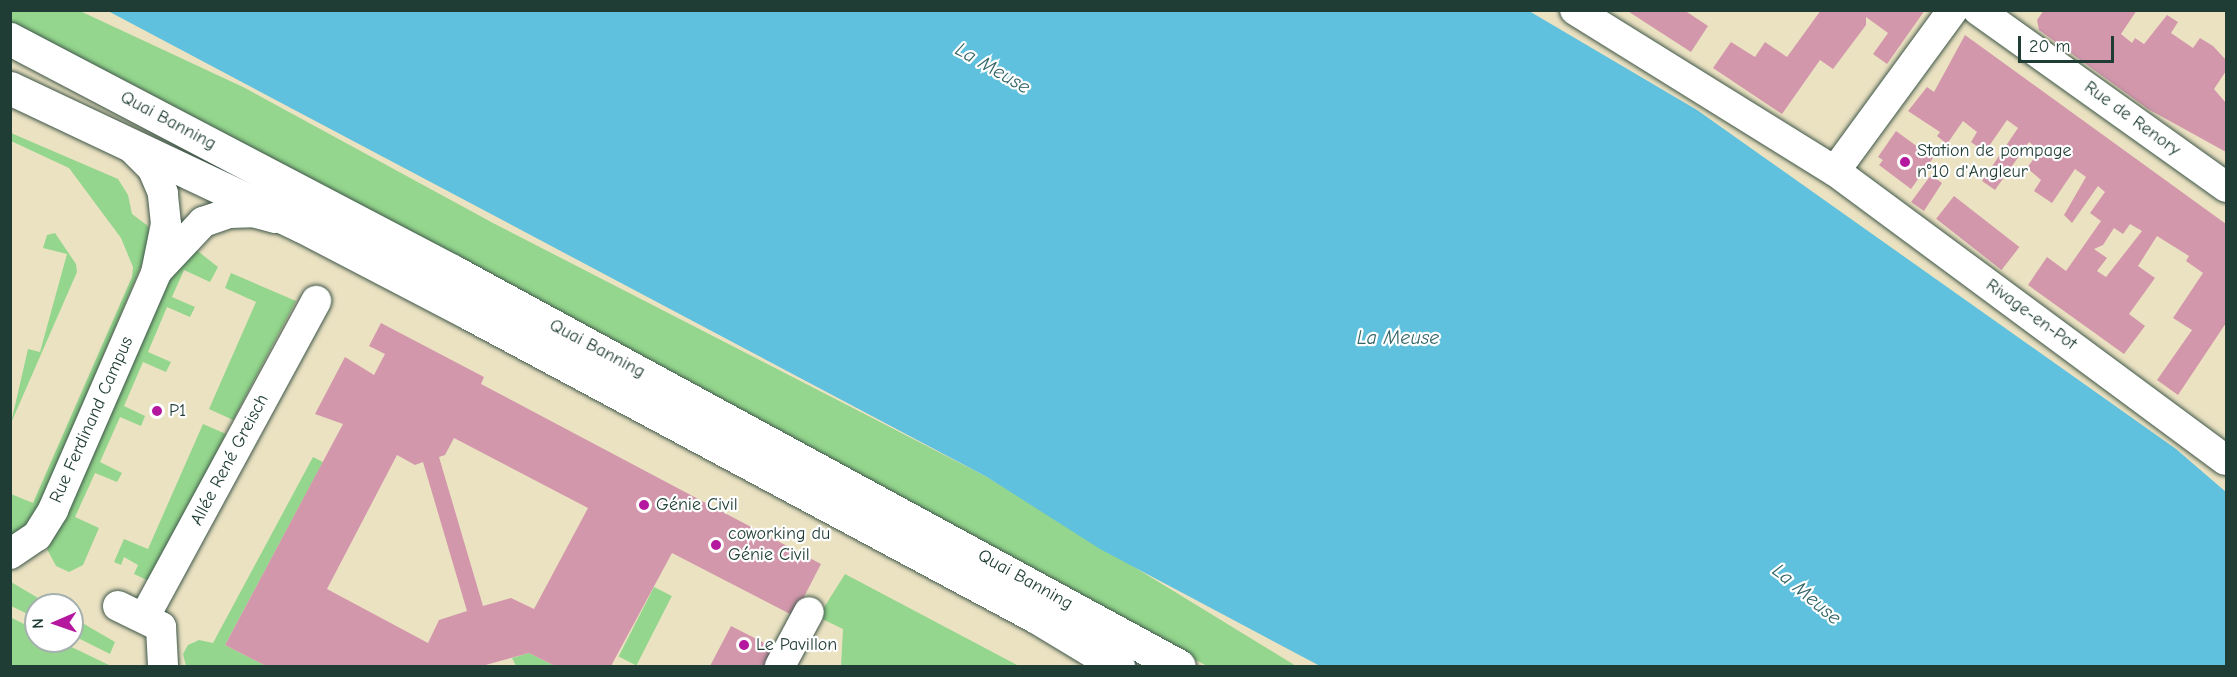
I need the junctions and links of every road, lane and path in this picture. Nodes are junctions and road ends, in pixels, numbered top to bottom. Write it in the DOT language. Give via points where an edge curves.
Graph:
graph roads {
  1 [pos="1575,10"];
  2 [pos="1953,10"];
  3 [pos="1978,10"];
  4 [pos="2009,19"];
  5 [pos="10,39"];
  6 [pos="10,88"];
  7 [pos="120,138"];
  8 [pos="1834,171"];
  9 [pos="2226,188"];
  10 [pos="302,226"];
  11 [pos="156,273"];
  12 [pos="316,301"];
  13 [pos="2226,460"];
  14 [pos="10,554"];
  15 [pos="810,612"];
  16 [pos="163,666"];
  17 [pos="780,666"];
  18 [pos="1118,666"];
  19 [pos="1179,666"];
  1 -- 8 [label="street, Rivage-en-Pot"];
  2 -- 8 [label="street"];
  3 -- 4 [label="street, Rue de Renory"];
  4 -- 9 [label="street, Rue de Renory"];
  5 -- 19 [label="main road, Quai Banning" via="473,282"];
  6 -- 7 [label="main road, Quai Banning"];
  7 -- 10 [label="main road, Quai Banning"];
  7 -- 11 [label="street" via="153,169 163,193 166,224"];
  8 -- 13 [label="street, Rivage-en-Pot"];
  10 -- 11 [label="street" via="253,212 230,213 202,222"];
  10 -- 18 [label="main road, Quai Banning" via="1025,610"];
  11 -- 14 [label="street, Rue Ferdinand Campus" via="53,510 37,536"];
  12 -- 16 [label="street, Allée René Greisch" via="131,612 161,627"];
  15 -- 17 [label="street"];
}
